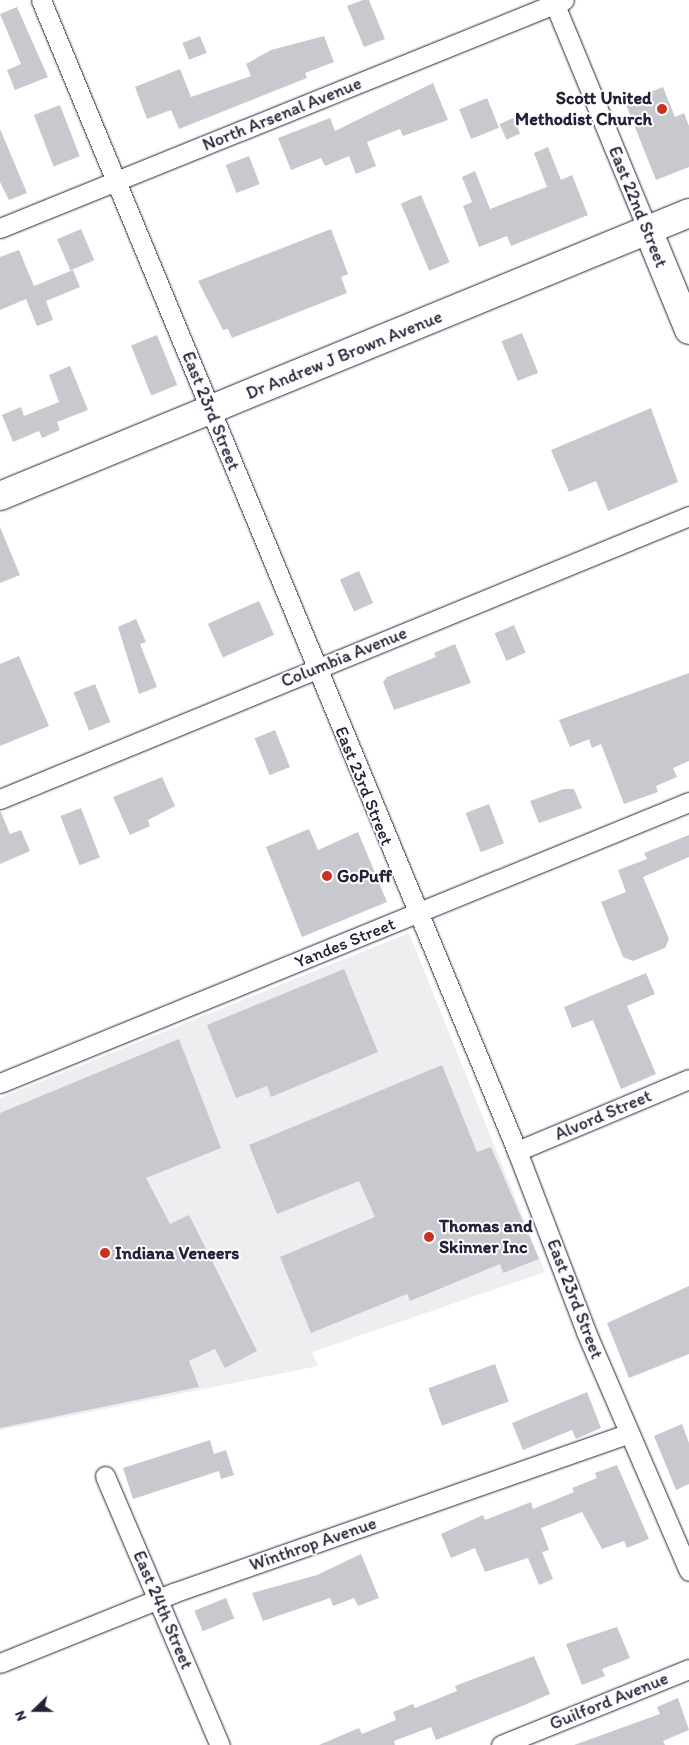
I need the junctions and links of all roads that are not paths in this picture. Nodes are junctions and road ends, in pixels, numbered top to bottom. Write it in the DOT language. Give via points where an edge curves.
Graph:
graph roads {
  1 [pos="41,0"];
  2 [pos="557,1"];
  3 [pos="116,180"];
  4 [pos="689,213"];
  5 [pos="0,228"];
  6 [pos="648,230"];
  7 [pos="689,330"];
  8 [pos="210,410"];
  9 [pos="0,496"];
  10 [pos="689,516"];
  11 [pos="316,669"];
  12 [pos="0,799"];
  13 [pos="689,802"];
  14 [pos="416,914"];
  15 [pos="689,1079"];
  16 [pos="0,1083"];
  17 [pos="517,1151"];
  18 [pos="628,1434"];
  19 [pos="105,1476"];
  20 [pos="688,1568"];
  21 [pos="158,1598"];
  22 [pos="0,1663"];
  23 [pos="689,1669"];
  24 [pos="220,1745"];
  25 [pos="501,1745"];
  1 -- 3 [label="street, East 23rd Street"];
  2 -- 3 [label="street, North Arsenal Avenue"];
  2 -- 6 [label="street, East 22nd Street"];
  3 -- 5 [label="street, North Arsenal Avenue"];
  3 -- 8 [label="street, East 23rd Street"];
  4 -- 6 [label="main road, Dr Andrew J Brown Avenue"];
  6 -- 7 [label="main road, East 22nd Street"];
  6 -- 8 [label="main road, Dr Andrew J Brown Avenue"];
  8 -- 9 [label="main road, Dr Andrew J Brown Avenue"];
  8 -- 11 [label="street, East 23rd Street"];
  10 -- 11 [label="street, Columbia Avenue"];
  11 -- 12 [label="street, Columbia Avenue"];
  11 -- 14 [label="street, East 23rd Street"];
  13 -- 14 [label="street, Yandes Street"];
  14 -- 16 [label="street, Yandes Street"];
  14 -- 17 [label="street, East 23rd Street"];
  15 -- 17 [label="street, Alvord Street"];
  17 -- 18 [label="street, East 23rd Street"];
  18 -- 20 [label="street, East 23rd Street"];
  18 -- 21 [label="street, Winthrop Avenue"];
  19 -- 21 [label="street, East 24th Street"];
  21 -- 22 [label="street, Winthrop Avenue"];
  21 -- 24 [label="street, East 24th Street"];
  23 -- 25 [label="street, Guilford Avenue"];
}
